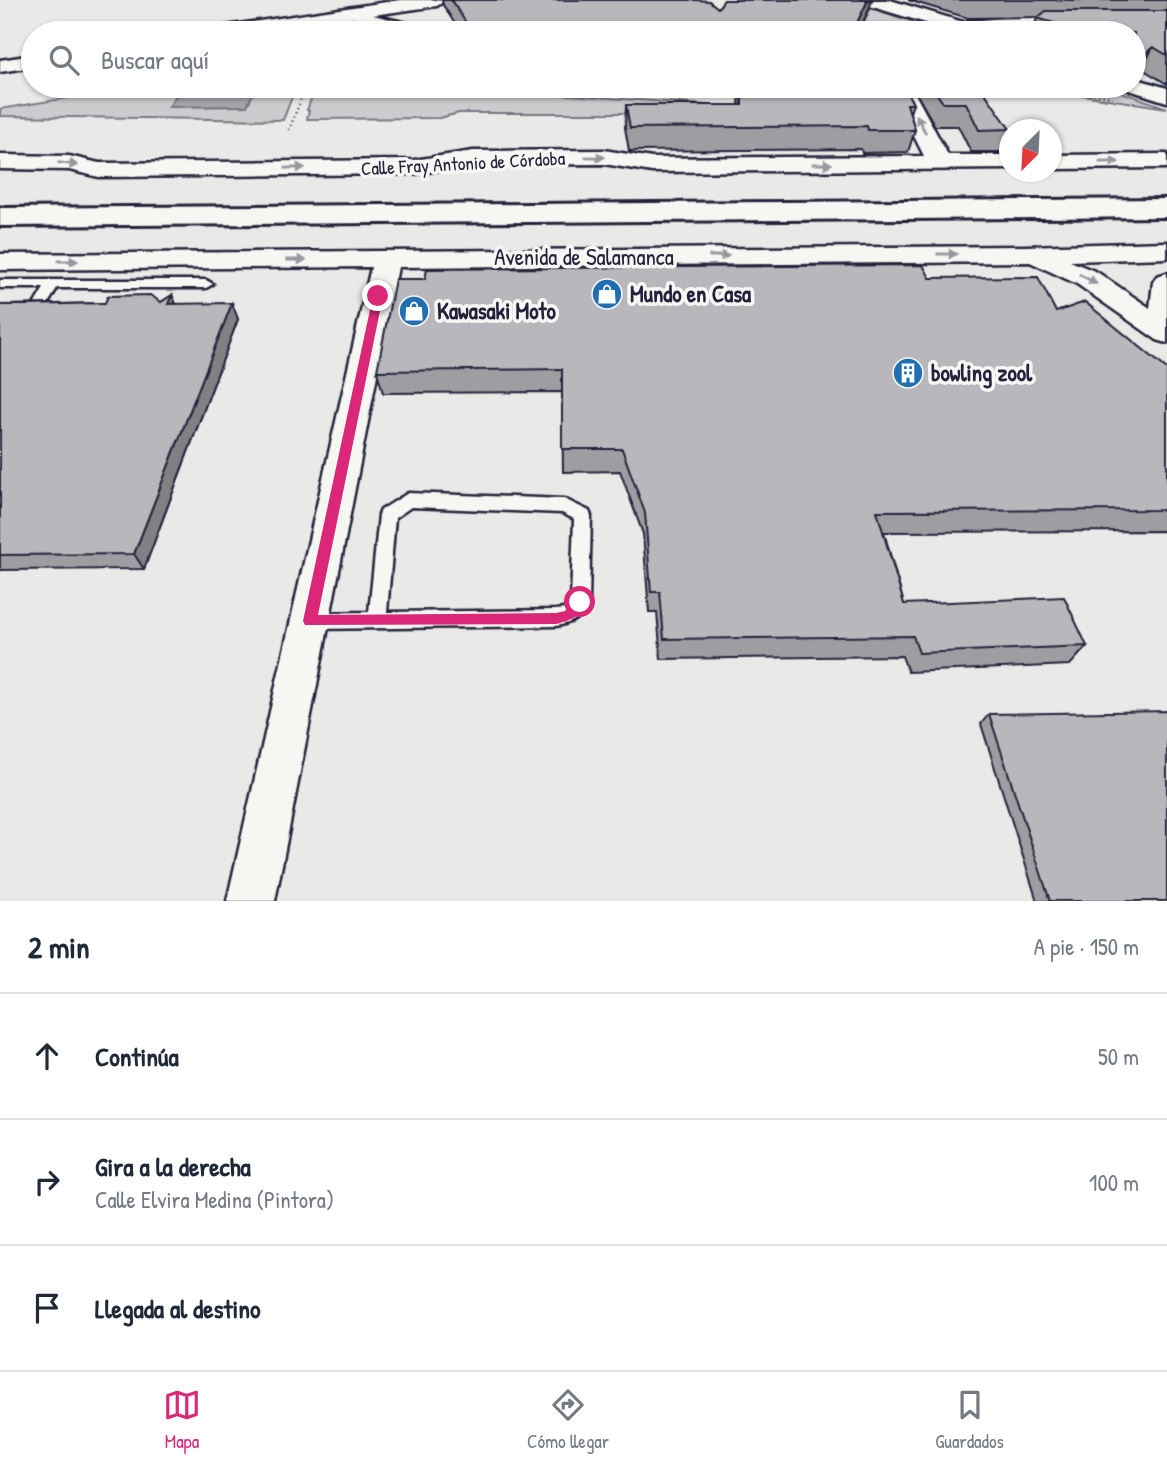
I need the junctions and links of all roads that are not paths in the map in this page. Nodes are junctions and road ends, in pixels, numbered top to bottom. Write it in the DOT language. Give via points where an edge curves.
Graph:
graph roads {
  1 [pos="437,0"];
  2 [pos="870,0"];
  3 [pos="347,15"];
  4 [pos="304,21"];
  5 [pos="373,21"];
  6 [pos="938,21"];
  7 [pos="1146,23"];
  8 [pos="1167,23"];
  9 [pos="21,63"];
  10 [pos="0,66"];
  11 [pos="1146,93"];
  12 [pos="1167,95"];
  13 [pos="906,98"];
  14 [pos="1167,161"];
  15 [pos="0,162"];
  16 [pos="999,162"];
  17 [pos="1062,162"];
  18 [pos="940,163"];
  19 [pos="1167,208"];
  20 [pos="0,216"];
  21 [pos="1167,225"];
  22 [pos="0,233"];
  23 [pos="1167,250"];
  24 [pos="1025,254"];
  25 [pos="386,259"];
  26 [pos="0,262"];
  27 [pos="1167,282"];
  28 [pos="0,284"];
  29 [pos="53,284"];
  30 [pos="206,284"];
  31 [pos="179,285"];
  32 [pos="171,303"];
  33 [pos="35,314"];
  34 [pos="1167,321"];
  35 [pos="1167,333"];
  36 [pos="377,620"];
  37 [pos="310,621"];
  38 [pos="251,901"];
  1 -- 3 [label="street"];
  2 -- 6 [label="street"];
  3 -- 4 [label="street"];
  3 -- 5 [label="street"];
  7 -- 8 [label="street"];
  9 -- 10 [label="street"];
  11 -- 12 [label="street"];
  18 -- 13 [label="street, one-way"];
  17 -- 14 [label="street, one-way"];
  15 -- 18 [label="street, Calle Fray Antonio de Córdoba, one-way" via="69,163 99,170 414,167 473,158 578,157 652,165"];
  16 -- 18 [label="street, Calle Fray Antonio de Córdoba"];
  19 -- 20 [label="highway, Avenida de Salamanca"];
  21 -- 22 [label="highway, Avenida de Salamanca"];
  23 -- 24 [label="street, Avenida de Salamanca"];
  25 -- 24 [label="street, Avenida de Salamanca, one-way"];
  24 -- 35 [label="street, one-way" via="1087,278"];
  26 -- 25 [label="street, Avenida de Salamanca, one-way"];
  25 -- 37 [label="street"];
  27 -- 34 [label="street"];
  28 -- 29 [label="lane"];
  29 -- 31 [label="lane"];
  29 -- 33 [label="lane"];
  30 -- 31 [label="lane"];
  31 -- 32 [label="lane"];
  36 -- 36 [label="lane" via="569,616 580,602 583,516 564,506 408,500 387,515"];
  36 -- 37 [label="lane"];
  37 -- 38 [label="street"];
}
